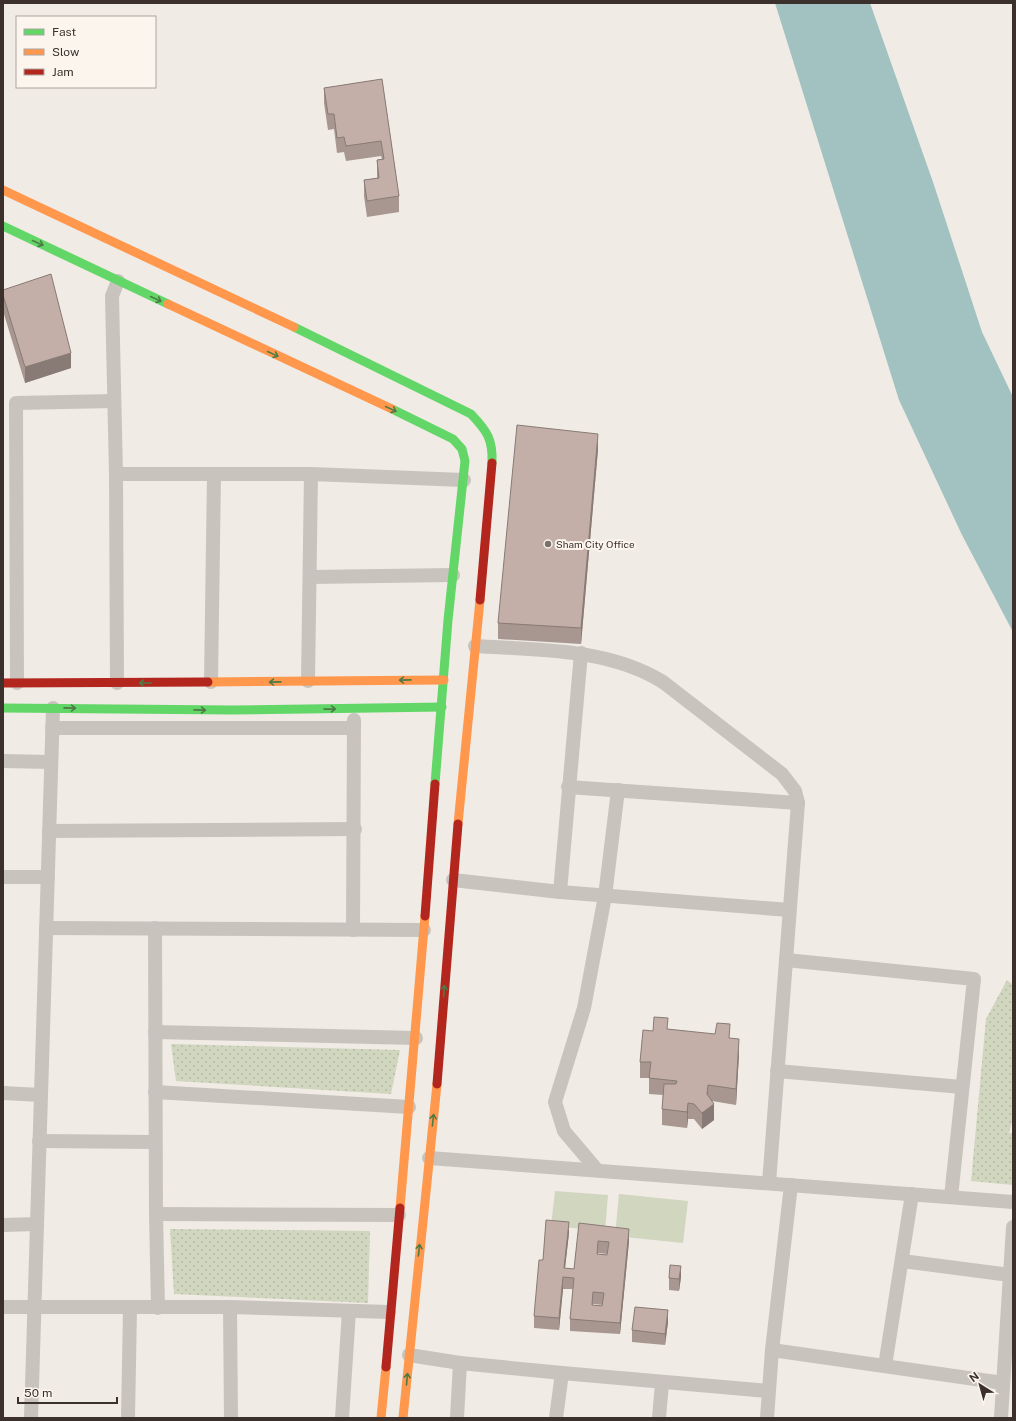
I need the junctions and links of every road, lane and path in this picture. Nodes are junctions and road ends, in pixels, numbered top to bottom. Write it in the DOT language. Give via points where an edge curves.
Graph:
graph roads {
  1 [pos="3,190"];
  2 [pos="3,226"];
  3 [pos="118,281"];
  4 [pos="114,401"];
  5 [pos="10,404"];
  6 [pos="116,474"];
  7 [pos="214,474"];
  8 [pos="311,474"];
  9 [pos="464,480"];
  10 [pos="453,575"];
  11 [pos="310,577"];
  12 [pos="458,614"];
  13 [pos="468,616"];
  14 [pos="448,620"];
  15 [pos="477,622"];
  16 [pos="475,646"];
  17 [pos="581,654"];
  18 [pos="444,680"];
  19 [pos="308,681"];
  20 [pos="211,682"];
  21 [pos="10,683"];
  22 [pos="116,683"];
  23 [pos="442,707"];
  24 [pos="3,708"];
  25 [pos="53,708"];
  26 [pos="354,708"];
  27 [pos="52,728"];
  28 [pos="354,728"];
  29 [pos="3,761"];
  30 [pos="51,762"];
  31 [pos="568,787"];
  32 [pos="618,790"];
  33 [pos="798,803"];
  34 [pos="355,829"];
  35 [pos="49,831"];
  36 [pos="3,877"];
  37 [pos="48,878"];
  38 [pos="453,880"];
  39 [pos="560,892"];
  40 [pos="605,896"];
  41 [pos="789,910"];
  42 [pos="46,928"];
  43 [pos="155,928"];
  44 [pos="353,930"];
  45 [pos="424,930"];
  46 [pos="786,960"];
  47 [pos="155,1032"];
  48 [pos="416,1038"];
  49 [pos="426,1063"];
  50 [pos="777,1071"];
  51 [pos="962,1087"];
  52 [pos="155,1092"];
  53 [pos="3,1093"];
  54 [pos="41,1095"];
  55 [pos="409,1107"];
  56 [pos="39,1141"];
  57 [pos="155,1142"];
  58 [pos="429,1158"];
  59 [pos="597,1170"];
  60 [pos="769,1184"];
  61 [pos="791,1185"];
  62 [pos="912,1194"];
  63 [pos="950,1197"];
  64 [pos="1013,1202"];
  65 [pos="156,1214"];
  66 [pos="399,1215"];
  67 [pos="37,1224"];
  68 [pos="3,1225"];
  69 [pos="1013,1227"];
  70 [pos="902,1261"];
  71 [pos="1010,1275"];
  72 [pos="3,1307"];
  73 [pos="34,1307"];
  74 [pos="230,1307"];
  75 [pos="130,1308"];
  76 [pos="158,1308"];
  77 [pos="1010,1309"];
  78 [pos="348,1311"];
  79 [pos="389,1312"];
  80 [pos="772,1350"];
  81 [pos="409,1355"];
  82 [pos="460,1363"];
  83 [pos="885,1366"];
  84 [pos="562,1373"];
  85 [pos="662,1383"];
  86 [pos="1003,1383"];
  87 [pos="768,1391"];
  88 [pos="31,1418"];
  89 [pos="128,1418"];
  90 [pos="231,1418"];
  91 [pos="342,1418"];
  92 [pos="380,1418"];
  93 [pos="403,1418"];
  94 [pos="456,1418"];
  95 [pos="556,1418"];
  96 [pos="659,1418"];
  97 [pos="767,1418"];
  98 [pos="1001,1418"];
  1 -- 15 [label="main road" via="340,348 456,405 477,418 488,436 492,455"];
  2 -- 3 [label="main road, one-way"];
  3 -- 4 [label="street" via="112,296"];
  3 -- 9 [label="main road, one-way" via="454,438 464,452"];
  4 -- 5 [label="street"];
  4 -- 6 [label="street"];
  5 -- 21 [label="street"];
  6 -- 7 [label="street"];
  6 -- 22 [label="street"];
  7 -- 8 [label="street"];
  7 -- 20 [label="street"];
  8 -- 9 [label="street"];
  8 -- 11 [label="street"];
  9 -- 10 [label="main road"];
  10 -- 11 [label="street"];
  10 -- 14 [label="main road"];
  11 -- 19 [label="street"];
  12 -- 14 [label="main road"];
  13 -- 15 [label="main road"];
  14 -- 18 [label="main road"];
  15 -- 16 [label="main road"];
  16 -- 17 [label="street"];
  16 -- 38 [label="main road"];
  17 -- 31 [label="street"];
  17 -- 33 [label="street" via="634,667 663,682 782,774 795,790"];
  18 -- 19 [label="main road, one-way"];
  18 -- 23 [label="main road"];
  19 -- 20 [label="main road, one-way"];
  20 -- 22 [label="main road, one-way"];
  21 -- 22 [label="main road"];
  23 -- 26 [label="main road"];
  23 -- 45 [label="main road"];
  24 -- 25 [label="main road"];
  25 -- 26 [label="main road, one-way"];
  25 -- 27 [label="street"];
  26 -- 28 [label="street"];
  27 -- 28 [label="street"];
  27 -- 30 [label="street"];
  28 -- 34 [label="street"];
  29 -- 30 [label="street"];
  30 -- 35 [label="street"];
  31 -- 32 [label="street"];
  31 -- 39 [label="street"];
  32 -- 33 [label="street"];
  32 -- 40 [label="street"];
  33 -- 41 [label="street"];
  34 -- 35 [label="street"];
  34 -- 44 [label="street"];
  35 -- 37 [label="street"];
  36 -- 37 [label="street"];
  37 -- 42 [label="street"];
  38 -- 39 [label="street"];
  49 -- 38 [label="main road, one-way"];
  39 -- 40 [label="street"];
  40 -- 41 [label="street"];
  40 -- 59 [label="street" via="584,1008 555,1102 564,1131"];
  41 -- 46 [label="street"];
  42 -- 43 [label="street"];
  42 -- 54 [label="street"];
  43 -- 44 [label="street"];
  43 -- 47 [label="street"];
  44 -- 45 [label="street"];
  45 -- 48 [label="main road"];
  46 -- 50 [label="street"];
  46 -- 51 [label="street" via="974,979"];
  47 -- 48 [label="street"];
  47 -- 52 [label="street"];
  48 -- 49 [label="main road"];
  49 -- 55 [label="main road"];
  58 -- 49 [label="main road, one-way"];
  50 -- 51 [label="street"];
  50 -- 60 [label="street"];
  51 -- 63 [label="street"];
  52 -- 55 [label="street"];
  52 -- 57 [label="street"];
  53 -- 54 [label="street"];
  54 -- 56 [label="street"];
  55 -- 66 [label="main road"];
  56 -- 57 [label="street"];
  56 -- 67 [label="street"];
  57 -- 65 [label="street"];
  58 -- 59 [label="street"];
  81 -- 58 [label="main road, one-way"];
  59 -- 60 [label="street"];
  60 -- 61 [label="street"];
  61 -- 62 [label="street"];
  61 -- 80 [label="street"];
  62 -- 63 [label="street"];
  62 -- 70 [label="street"];
  63 -- 64 [label="street"];
  65 -- 66 [label="street"];
  65 -- 76 [label="street"];
  66 -- 79 [label="main road"];
  67 -- 68 [label="street"];
  67 -- 73 [label="street"];
  69 -- 71 [label="street"];
  70 -- 71 [label="street"];
  70 -- 83 [label="street"];
  71 -- 77 [label="street"];
  72 -- 73 [label="street"];
  73 -- 75 [label="street"];
  73 -- 88 [label="street"];
  74 -- 76 [label="street"];
  74 -- 78 [label="street"];
  74 -- 90 [label="street"];
  75 -- 76 [label="street"];
  75 -- 89 [label="street"];
  77 -- 86 [label="street"];
  78 -- 79 [label="street"];
  78 -- 91 [label="street"];
  79 -- 92 [label="main road"];
  80 -- 83 [label="street"];
  80 -- 87 [label="street"];
  81 -- 82 [label="street"];
  93 -- 81 [label="main road, one-way"];
  82 -- 84 [label="street"];
  82 -- 94 [label="street"];
  83 -- 86 [label="street"];
  84 -- 85 [label="street"];
  84 -- 95 [label="street"];
  85 -- 87 [label="street"];
  85 -- 96 [label="street"];
  86 -- 98 [label="street"];
  87 -- 97 [label="street"];
}
